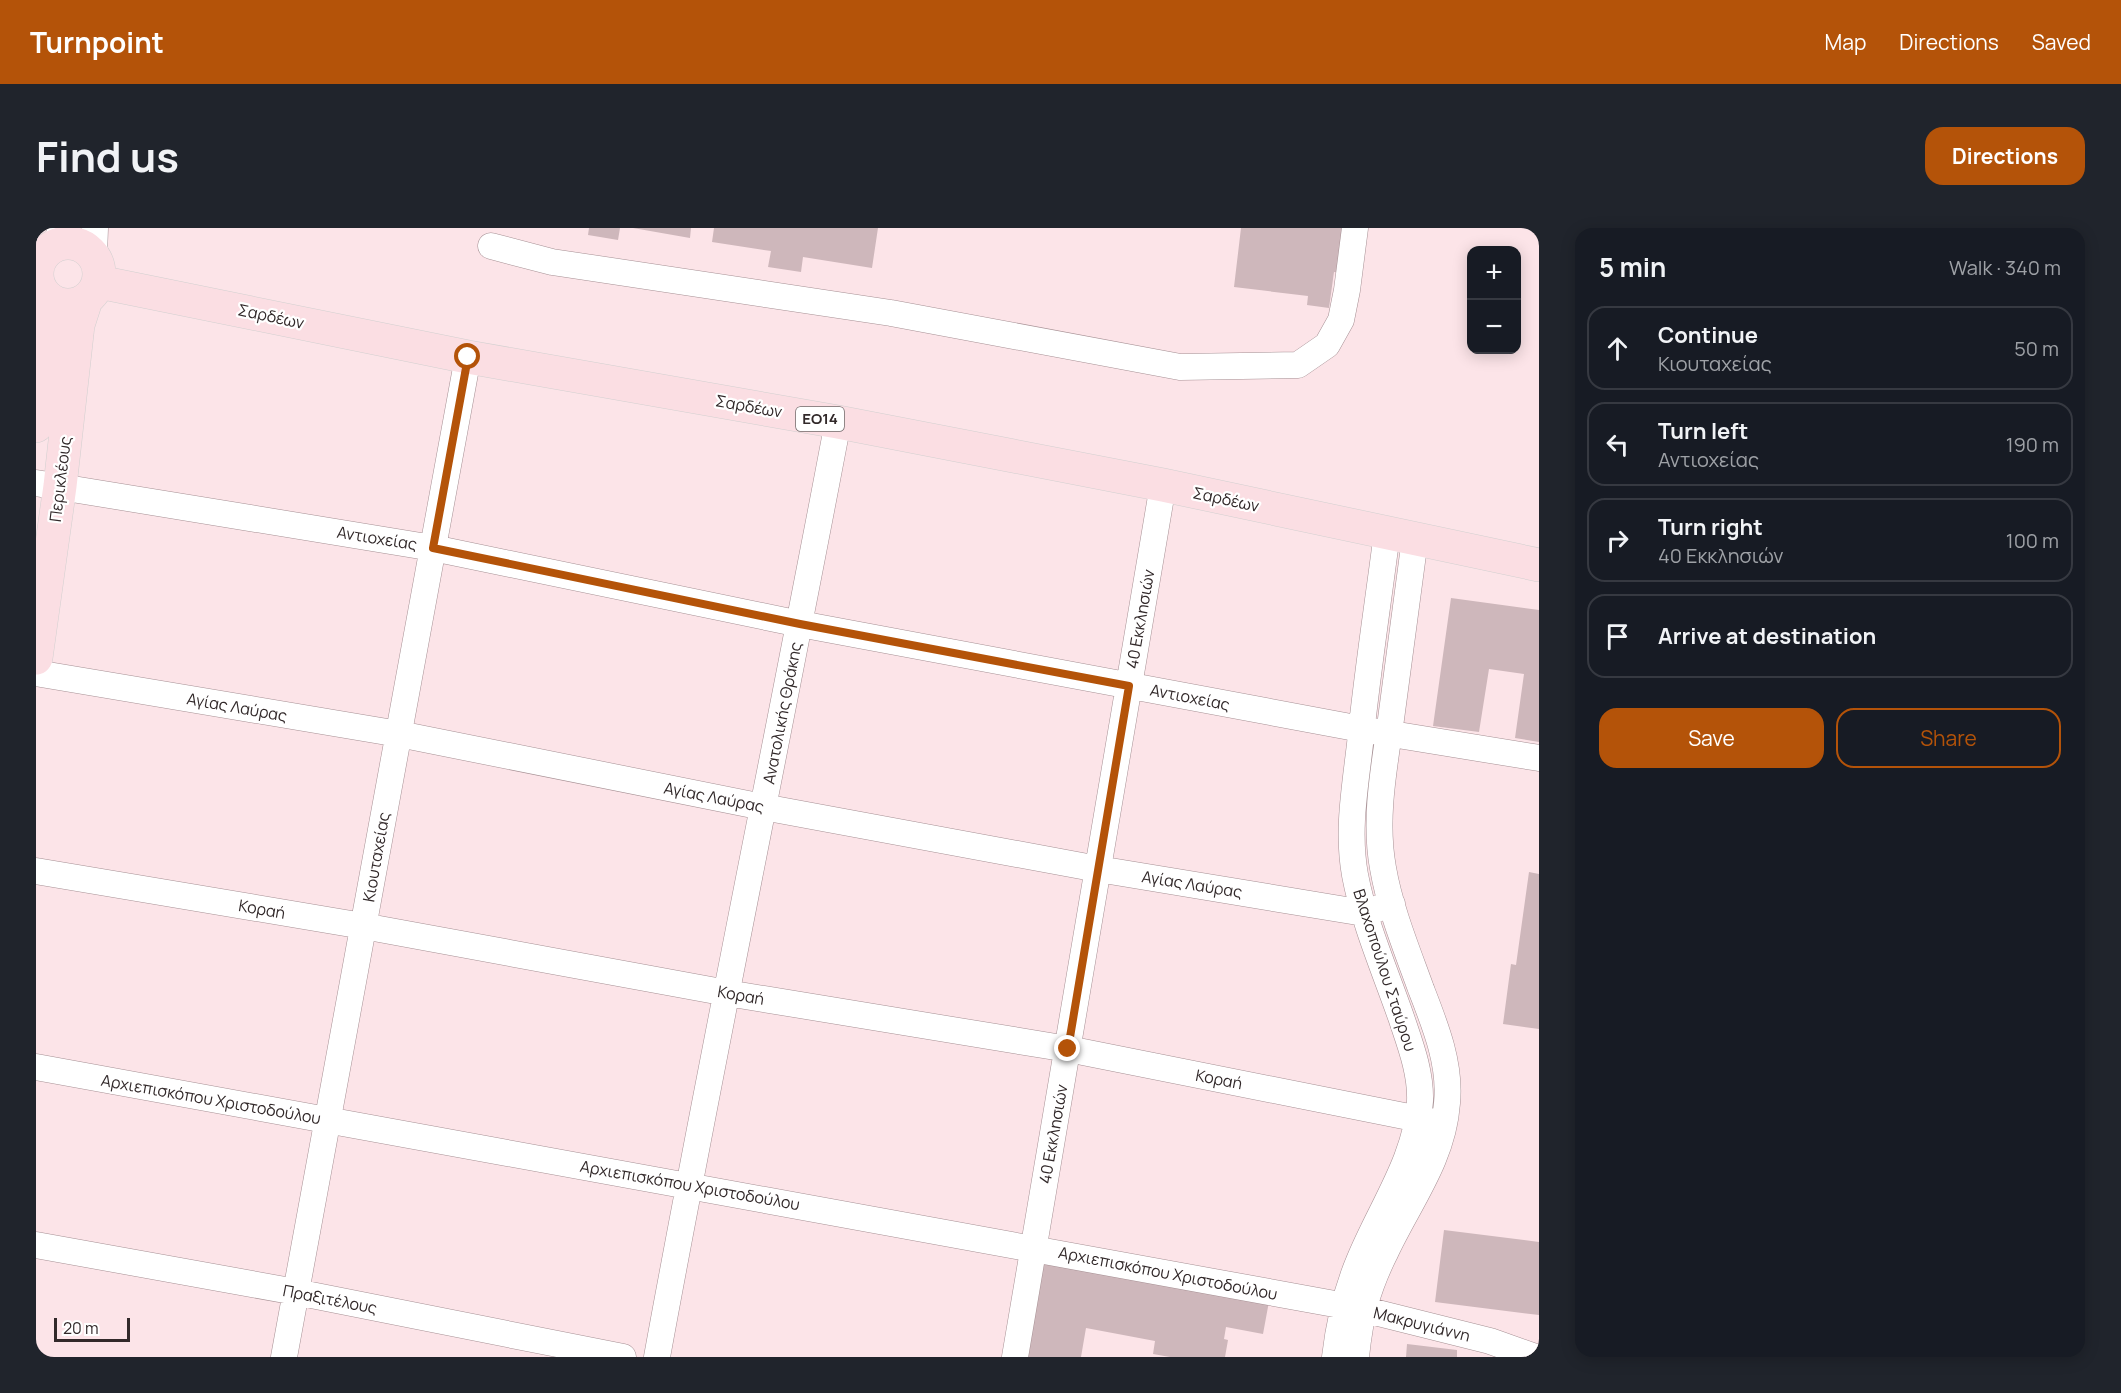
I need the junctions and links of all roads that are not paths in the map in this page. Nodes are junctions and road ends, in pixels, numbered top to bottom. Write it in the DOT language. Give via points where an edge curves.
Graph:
graph roads {
  1 [pos="1354,228"];
  2 [pos="50,245"];
  3 [pos="491,246"];
  4 [pos="93,266"];
  5 [pos="41,292"];
  6 [pos="468,357"];
  7 [pos="838,422"];
  8 [pos="36,426"];
  9 [pos="48,484"];
  10 [pos="1163,485"];
  11 [pos="1401,536"];
  12 [pos="433,548"];
  13 [pos="1539,565"];
  14 [pos="800,624"];
  15 [pos="36,658"];
  16 [pos="36,673"];
  17 [pos="1129,686"];
  18 [pos="1361,729"];
  19 [pos="399,734"];
  20 [pos="1389,734"];
  21 [pos="1539,758"];
  22 [pos="763,807"];
  23 [pos="1098,869"];
  24 [pos="36,870"];
  25 [pos="1392,904"];
  26 [pos="1364,913"];
  27 [pos="363,926"];
  28 [pos="727,993"];
  29 [pos="1068,1049"];
  30 [pos="36,1067"];
  31 [pos="1417,1118"];
  32 [pos="328,1119"];
  33 [pos="1444,1124"];
  34 [pos="688,1185"];
  35 [pos="36,1245"];
  36 [pos="1034,1248"];
  37 [pos="296,1292"];
  38 [pos="1353,1307"];
  39 [pos="1491,1349"];
  40 [pos="284,1357"];
  41 [pos="623,1357"];
  42 [pos="657,1357"];
  43 [pos="1016,1357"];
  44 [pos="1335,1357"];
  45 [pos="1356,1357"];
  46 [pos="1535,1357"];
  1 -- 3 [label="street" via="1341,320 1327,345 1298,365 1180,367 891,313 552,262"];
  2 -- 4 [label="main road, ΕΟ14" via="76,243 86,248"];
  2 -- 5 [label="main road, ΕΟ14" via="37,271"];
  4 -- 5 [label="main road, ΕΟ14" via="76,304 55,303"];
  4 -- 6 [label="main road, Σαρδέων / ΕΟ14"];
  4 -- 9 [label="main road, Περικλέους" via="80,312"];
  5 -- 8 [label="main road, Περικλέους / ΕΟ14" via="47,324"];
  6 -- 7 [label="main road, Σαρδέων / ΕΟ14"];
  6 -- 12 [label="street, Κιουταχείας"];
  7 -- 10 [label="main road, Σαρδέων / ΕΟ14"];
  7 -- 14 [label="street, Ανατολικής Θράκης"];
  9 -- 12 [label="street, Αντιοχείας"];
  9 -- 15 [label="main road, Περικλέους"];
  10 -- 11 [label="main road, Σαρδέων / ΕΟ14"];
  10 -- 17 [label="street, 40 Εκκλησιών"];
  11 -- 13 [label="main road, Σαρδέων / ΕΟ14"];
  11 -- 18 [label="street, Βλαχοπούλου Σταύρου"];
  11 -- 20 [label="street, Βλαχοπούλου Σταύρου"];
  12 -- 14 [label="street, Αντιοχείας"];
  12 -- 19 [label="street, Κιουταχείας"];
  14 -- 17 [label="street, Αντιοχείας"];
  14 -- 22 [label="street, Ανατολικής Θράκης"];
  16 -- 19 [label="street, Αγίας Λαύρας"];
  17 -- 18 [label="street, Αντιοχείας"];
  17 -- 23 [label="street, 40 Εκκλησιών"];
  18 -- 20 [label="street, Αντιοχείας"];
  18 -- 26 [label="street, Βλαχοπούλου Σταύρου" via="1351,844"];
  19 -- 22 [label="street, Αγίας Λαύρας"];
  19 -- 27 [label="street, Κιουταχείας"];
  20 -- 21 [label="street, Αντιοχείας"];
  20 -- 25 [label="street, Βλαχοπούλου Σταύρου" via="1379,821 1383,868"];
  22 -- 23 [label="street, Αγίας Λαύρας"];
  22 -- 28 [label="street, Ανατολικής Θράκης"];
  23 -- 26 [label="street, Αγίας Λαύρας"];
  23 -- 29 [label="street, 40 Εκκλησιών"];
  24 -- 27 [label="street, Κοραή"];
  25 -- 26 [label="street, Αγίας Λαύρας"];
  25 -- 33 [label="street, Βλαχοπούλου Σταύρου" via="1443,1057 1448,1084"];
  26 -- 31 [label="street, Βλαχοπούλου Σταύρου" via="1414,1055 1420,1101"];
  27 -- 28 [label="street, Κοραή"];
  27 -- 32 [label="street, Κιουταχείας"];
  28 -- 29 [label="street, Κοραή"];
  28 -- 34 [label="street, Ανατολικής Θράκης"];
  29 -- 31 [label="street, Κοραή"];
  29 -- 36 [label="street, 40 Εκκλησιών"];
  30 -- 32 [label="street, Αρχιεπισκόπου Χριστοδούλου"];
  31 -- 33 [label="street, Κοραή"];
  31 -- 38 [label="street, Βλαχοπούλου Σταύρου" via="1411,1145 1359,1260"];
  32 -- 34 [label="street, Αρχιεπισκόπου Χριστοδούλου"];
  32 -- 37 [label="street, Κιουταχείας"];
  33 -- 38 [label="street, Βλαχοπούλου Σταύρου" via="1424,1182"];
  34 -- 36 [label="street, Αρχιεπισκόπου Χριστοδούλου"];
  34 -- 42 [label="street, Ανατολικής Θράκης"];
  35 -- 37 [label="street, Πραξιτέλους"];
  36 -- 38 [label="street, Αρχιεπισκόπου Χριστοδούλου"];
  36 -- 43 [label="street, 40 Εκκλησιών"];
  37 -- 40 [label="street, Κιουταχείας"];
  37 -- 41 [label="street, Πραξιτέλους"];
  38 -- 39 [label="street, Μακρυγιάννη"];
  38 -- 44 [label="street, Βλαχοπούλου Σταύρου"];
  38 -- 45 [label="street, Βλαχοπούλου Σταύρου"];
  39 -- 46 [label="street, Μακρυγιάννη"];
}
